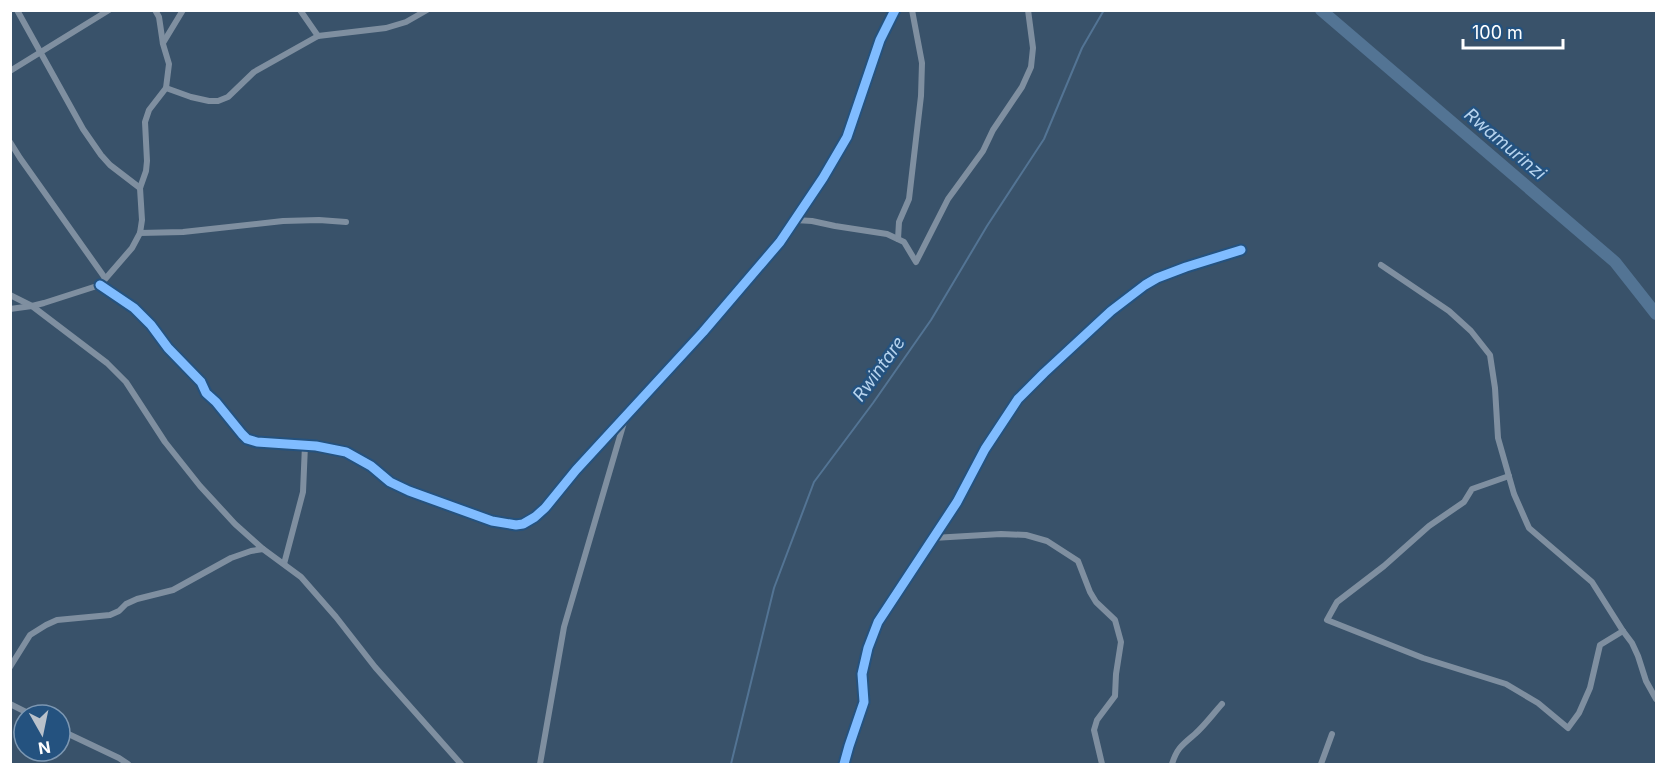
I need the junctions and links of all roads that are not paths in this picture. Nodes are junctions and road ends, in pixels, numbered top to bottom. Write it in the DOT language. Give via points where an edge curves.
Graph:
graph roads {
  1 [pos="17,10"];
  2 [pos="109,10"];
  3 [pos="155,10"];
  4 [pos="183,10"];
  5 [pos="300,10"];
  6 [pos="428,10"];
  7 [pos="895,10"];
  8 [pos="912,10"];
  9 [pos="1029,10"];
  10 [pos="318,36"];
  11 [pos="163,44"];
  12 [pos="41,52"];
  13 [pos="10,71"];
  14 [pos="165,88"];
  15 [pos="10,142"];
  16 [pos="140,188"];
  17 [pos="795,220"];
  18 [pos="346,222"];
  19 [pos="140,233"];
  20 [pos="898,239"];
  21 [pos="1241,250"];
  22 [pos="1381,265"];
  23 [pos="105,278"];
  24 [pos="100,285"];
  25 [pos="10,296"];
  26 [pos="32,306"];
  27 [pos="10,309"];
  28 [pos="627,416"];
  29 [pos="305,445"];
  30 [pos="1509,476"];
  31 [pos="933,538"];
  32 [pos="263,549"];
  33 [pos="284,564"];
  34 [pos="1623,631"];
  35 [pos="10,667"];
  36 [pos="1656,699"];
  37 [pos="1222,704"];
  38 [pos="1332,734"];
  39 [pos="72,736"];
  40 [pos="128,765"];
  41 [pos="461,765"];
  42 [pos="540,765"];
  43 [pos="844,765"];
  44 [pos="1102,765"];
  45 [pos="1172,765"];
  46 [pos="1321,765"];
  1 -- 12 [label="street"];
  2 -- 12 [label="street"];
  3 -- 11 [label="street"];
  4 -- 11 [label="street"];
  5 -- 10 [label="street"];
  6 -- 10 [label="street" via="386,28"];
  7 -- 17 [label="street" via="880,40 847,137"];
  8 -- 20 [label="street" via="922,63 921,96 909,199 899,222"];
  9 -- 20 [label="street" via="1034,48 1022,87 948,199 916,262"];
  10 -- 14 [label="street" via="254,72 228,97 218,101"];
  11 -- 14 [label="street" via="169,64"];
  12 -- 13 [label="street"];
  12 -- 16 [label="street" via="101,155"];
  14 -- 16 [label="street" via="145,122 147,161"];
  15 -- 23 [label="street"];
  16 -- 19 [label="street"];
  17 -- 20 [label="street"];
  17 -- 28 [label="street" via="703,332"];
  18 -- 19 [label="street" via="283,221"];
  19 -- 23 [label="street"];
  21 -- 31 [label="street" via="1156,278 1111,311 1044,373 1007,414"];
  22 -- 30 [label="street" via="1449,311 1490,355 1498,438"];
  23 -- 24 [label="street"];
  24 -- 26 [label="street"];
  24 -- 29 [label="street" via="134,308 248,439"];
  25 -- 26 [label="street"];
  26 -- 27 [label="street"];
  26 -- 32 [label="street" via="126,382 165,442 200,486"];
  28 -- 29 [label="street" via="545,508 516,525 492,521 409,491 346,452"];
  28 -- 42 [label="street" via="564,627"];
  29 -- 33 [label="street" via="303,492"];
  30 -- 34 [label="street" via="1529,528 1592,582"];
  30 -- 34 [label="street" via="1472,489 1464,502 1337,602 1327,620 1423,658 1506,684 1538,703 1568,728 1590,688 1600,645"];
  31 -- 43 [label="street" via="878,622 862,674 864,702"];
  31 -- 44 [label="street" via="1026,535 1047,541 1078,561 1096,602 1115,620 1121,642 1115,696 1094,730"];
  32 -- 33 [label="street"];
  32 -- 35 [label="street" via="231,558 173,590 137,599 110,615 57,620 46,625 30,635"];
  33 -- 41 [label="street" via="301,577"];
  34 -- 36 [label="street" via="1632,642"];
  37 -- 45 [label="street" via="1185,741"];
  38 -- 46 [label="street"];
  39 -- 40 [label="street"];
}
